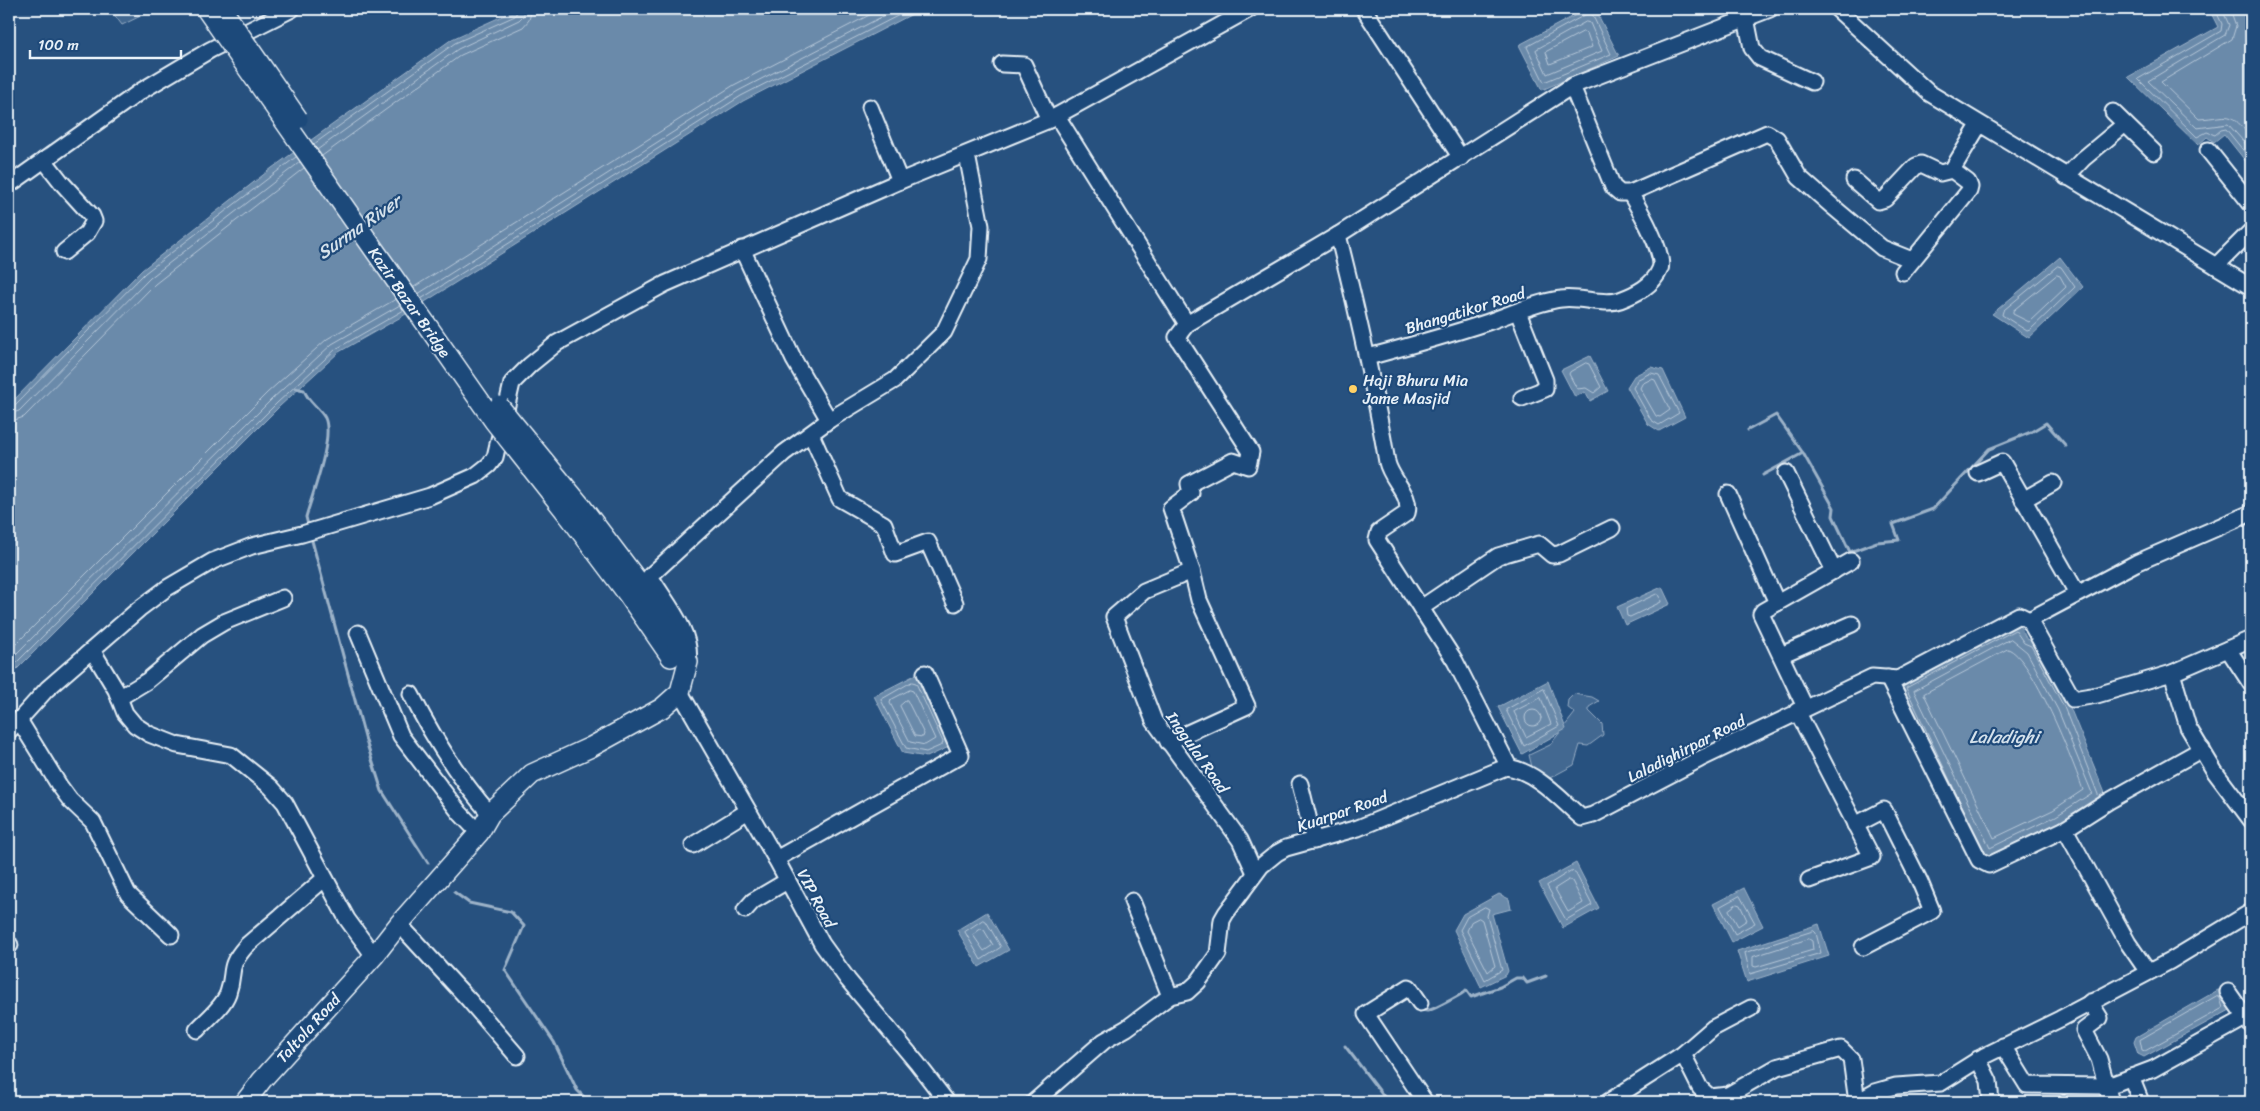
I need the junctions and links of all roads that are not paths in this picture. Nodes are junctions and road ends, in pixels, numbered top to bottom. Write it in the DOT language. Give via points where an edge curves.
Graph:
graph roads {
  1 [pos="206,9"];
  2 [pos="222,9"];
  3 [pos="292,9"];
  4 [pos="1250,9"];
  5 [pos="1364,9"];
  6 [pos="1770,9"];
  7 [pos="1837,9"];
  8 [pos="1746,18"];
  9 [pos="1002,64"];
  10 [pos="1812,82"];
  11 [pos="1572,86"];
  12 [pos="870,107"];
  13 [pos="2113,112"];
  14 [pos="1053,118"];
  15 [pos="2125,124"];
  16 [pos="1979,125"];
  17 [pos="2208,150"];
  18 [pos="2154,152"];
  19 [pos="967,154"];
  20 [pos="1461,158"];
  21 [pos="44,160"];
  22 [pos="1952,170"];
  23 [pos="2066,177"];
  24 [pos="1854,180"];
  25 [pos="900,181"];
  26 [pos="9,185"];
  27 [pos="1630,193"];
  28 [pos="2251,204"];
  29 [pos="2251,231"];
  30 [pos="1338,235"];
  31 [pos="742,249"];
  32 [pos="64,252"];
  33 [pos="2216,266"];
  34 [pos="2251,287"];
  35 [pos="1518,312"];
  36 [pos="1187,324"];
  37 [pos="1368,357"];
  38 [pos="1522,398"];
  39 [pos="829,420"];
  40 [pos="811,434"];
  41 [pos="1786,473"];
  42 [pos="1978,473"];
  43 [pos="2052,483"];
  44 [pos="1728,494"];
  45 [pos="2023,500"];
  46 [pos="575,511"];
  47 [pos="2251,513"];
  48 [pos="1612,528"];
  49 [pos="1851,561"];
  50 [pos="1834,571"];
  51 [pos="1192,572"];
  52 [pos="2077,593"];
  53 [pos="283,598"];
  54 [pos="955,603"];
  55 [pos="1777,603"];
  56 [pos="1421,608"];
  57 [pos="2029,620"];
  58 [pos="1852,624"];
  59 [pos="358,633"];
  60 [pos="2251,639"];
  61 [pos="2228,649"];
  62 [pos="92,650"];
  63 [pos="1781,655"];
  64 [pos="925,673"];
  65 [pos="2172,673"];
  66 [pos="684,678"];
  67 [pos="1888,678"];
  68 [pos="2251,684"];
  69 [pos="411,694"];
  70 [pos="119,698"];
  71 [pos="1801,709"];
  72 [pos="14,726"];
  73 [pos="1168,742"];
  74 [pos="2202,749"];
  75 [pos="1509,767"];
  76 [pos="1300,784"];
  77 [pos="748,811"];
  78 [pos="490,814"];
  79 [pos="2251,820"];
  80 [pos="1855,825"];
  81 [pos="2065,828"];
  82 [pos="479,833"];
  83 [pos="1314,841"];
  84 [pos="693,845"];
  85 [pos="776,859"];
  86 [pos="1255,873"];
  87 [pos="324,879"];
  88 [pos="1809,880"];
  89 [pos="787,881"];
  90 [pos="1132,901"];
  91 [pos="745,910"];
  92 [pos="2251,912"];
  93 [pos="399,924"];
  94 [pos="171,935"];
  95 [pos="1863,947"];
  96 [pos="374,956"];
  97 [pos="2148,972"];
  98 [pos="2228,992"];
  99 [pos="1170,996"];
  100 [pos="2090,1002"];
  101 [pos="1420,1003"];
  102 [pos="1751,1008"];
  103 [pos="2249,1021"];
  104 [pos="198,1030"];
  105 [pos="2003,1046"];
  106 [pos="1683,1054"];
  107 [pos="516,1056"];
  108 [pos="1978,1059"];
  109 [pos="2131,1077"];
  110 [pos="2105,1086"];
  111 [pos="245,1102"];
  112 [pos="947,1102"];
  113 [pos="1034,1102"];
  114 [pos="1425,1102"];
  115 [pos="1608,1102"];
  116 [pos="1857,1102"];
  117 [pos="1991,1102"];
  118 [pos="2111,1102"];
  119 [pos="2141,1102"];
  1 -- 46 [label="main road, Kazir Bazar Bridge, bridge" via="483,406"];
  2 -- 46 [label="main road, Kazir Bazar Bridge, bridge"];
  3 -- 21 [label="street" via="210,50 141,91"];
  4 -- 14 [label="street"];
  5 -- 20 [label="street"];
  6 -- 8 [label="street"];
  7 -- 16 [label="street" via="1929,93"];
  8 -- 10 [label="street" via="1752,48 1760,58"];
  8 -- 11 [label="street"];
  9 -- 14 [label="street" via="1024,66"];
  11 -- 20 [label="street" via="1510,123"];
  11 -- 27 [label="street" via="1613,187 1620,193"];
  12 -- 25 [label="street"];
  13 -- 15 [label="street"];
  14 -- 19 [label="street"];
  14 -- 36 [label="street"];
  15 -- 18 [label="street"];
  15 -- 23 [label="street"];
  16 -- 22 [label="street"];
  16 -- 23 [label="street"];
  17 -- 28 [label="street"];
  19 -- 25 [label="street"];
  19 -- 39 [label="street" via="981,226 979,259 944,332 895,380"];
  20 -- 30 [label="street"];
  21 -- 26 [label="street"];
  21 -- 32 [label="street" via="94,221 87,233"];
  22 -- 24 [label="street" via="1940,173 1922,164 1916,166 1885,199 1878,201"];
  22 -- 27 [label="street" via="1968,182 1969,192 1908,266 1882,248 1799,177 1777,139 1767,133"];
  23 -- 33 [label="street"];
  25 -- 31 [label="street"];
  27 -- 35 [label="street, Bhangatikor Road" via="1660,255 1662,267 1656,276 1643,289 1619,301 1606,304 1596,300 1560,299"];
  29 -- 33 [label="street"];
  30 -- 36 [label="street"];
  30 -- 37 [label="street"];
  31 -- 39 [label="street" via="794,360"];
  31 -- 62 [label="street" via="665,284 557,343 530,364 512,383 495,458 475,476 430,496 252,546 213,561 166,588"];
  33 -- 34 [label="street"];
  35 -- 37 [label="street, Bhangatikor Road"];
  35 -- 38 [label="street" via="1545,380 1545,389"];
  36 -- 51 [label="street" via="1177,337 1251,452 1248,466 1233,461 1189,484 1191,493 1171,508"];
  37 -- 56 [label="street" via="1389,469 1409,508 1407,513 1379,532 1376,540"];
  39 -- 40 [label="street"];
  40 -- 54 [label="street" via="840,499 884,524 895,554 928,542"];
  40 -- 66 [label="street" via="784,453 650,576 683,630 690,650"];
  41 -- 50 [label="street"];
  42 -- 45 [label="street" via="2002,462"];
  43 -- 45 [label="street"];
  44 -- 55 [label="street"];
  45 -- 52 [label="street"];
  46 -- 66 [label="main road" via="643,588"];
  47 -- 52 [label="street" via="2136,563"];
  48 -- 56 [label="street" via="1552,556 1539,544 1498,556"];
  49 -- 50 [label="street"];
  50 -- 55 [label="street"];
  51 -- 73 [label="street, Inggulal Road" via="1144,591 1114,617 1154,721"];
  51 -- 73 [label="street" via="1199,600 1246,706"];
  52 -- 57 [label="street"];
  53 -- 70 [label="street" via="224,622 202,635 147,681"];
  55 -- 63 [label="street" via="1761,612"];
  56 -- 75 [label="street" via="1455,661"];
  57 -- 65 [label="street" via="2073,700"];
  57 -- 67 [label="street, Laladighirpar Road" via="2019,616 1898,679"];
  58 -- 63 [label="street"];
  59 -- 82 [label="street" via="401,736"];
  60 -- 61 [label="street"];
  61 -- 65 [label="street"];
  61 -- 68 [label="street"];
  62 -- 70 [label="street"];
  62 -- 72 [label="street" via="47,689"];
  63 -- 71 [label="street"];
  64 -- 85 [label="street" via="961,755"];
  65 -- 74 [label="street" via="2188,727"];
  66 -- 77 [label="street, VIP Road"];
  66 -- 78 [label="main road, Taltola Road" via="662,708 591,747 532,774"];
  67 -- 71 [label="street, Laladighirpar Road" via="1872,677"];
  67 -- 81 [label="street" via="1979,860 1989,865"];
  69 -- 78 [label="street" via="453,768"];
  70 -- 87 [label="street" via="135,725 149,734 177,745 232,755 271,787 285,803"];
  71 -- 75 [label="street, Laladighirpar Road" via="1582,818 1546,787"];
  71 -- 80 [label="street"];
  72 -- 94 [label="street" via="70,800 93,822 128,894"];
  73 -- 86 [label="street, Inggulal Road" via="1240,840"];
  74 -- 79 [label="street"];
  74 -- 81 [label="street"];
  75 -- 83 [label="street, Kuarpar Road" via="1358,828"];
  76 -- 83 [label="street"];
  77 -- 84 [label="street"];
  77 -- 85 [label="street, VIP Road"];
  78 -- 82 [label="main road, Taltola Road"];
  80 -- 88 [label="street" via="1872,857"];
  80 -- 95 [label="street" via="1884,810 1932,911"];
  81 -- 97 [label="street" via="2128,944"];
  82 -- 93 [label="main road, Taltola Road"];
  83 -- 86 [label="street, Kuarpar Road" via="1281,850"];
  85 -- 89 [label="street, VIP Road"];
  86 -- 99 [label="street, Kuarpar Road" via="1222,920 1218,954 1208,972 1187,992"];
  87 -- 96 [label="street"];
  87 -- 104 [label="street" via="246,946 231,966 226,998"];
  89 -- 91 [label="street" via="753,901"];
  89 -- 112 [label="street, VIP Road" via="835,963"];
  90 -- 99 [label="street"];
  92 -- 97 [label="street"];
  93 -- 96 [label="main road, Taltola Road"];
  93 -- 107 [label="street"];
  96 -- 111 [label="main road, Taltola Road"];
  97 -- 100 [label="street"];
  98 -- 103 [label="street"];
  99 -- 113 [label="street, Kuarpar Road" via="1104,1041"];
  100 -- 105 [label="street" via="2060,1020"];
  100 -- 110 [label="street" via="2100,1018 2084,1030 2099,1059"];
  101 -- 114 [label="street" via="1409,987 1366,1014"];
  102 -- 106 [label="street" via="1713,1028"];
  103 -- 109 [label="street"];
  105 -- 108 [label="street"];
  105 -- 110 [label="street" via="2027,1085"];
  106 -- 115 [label="street"];
  106 -- 116 [label="street" via="1700,1088 1710,1097 1728,1095 1777,1067 1841,1049 1852,1061"];
  108 -- 116 [label="street" via="1941,1084 1896,1086"];
  108 -- 117 [label="street" via="1988,1082"];
  109 -- 110 [label="street"];
  109 -- 119 [label="street"];
  110 -- 118 [label="street"];
}
